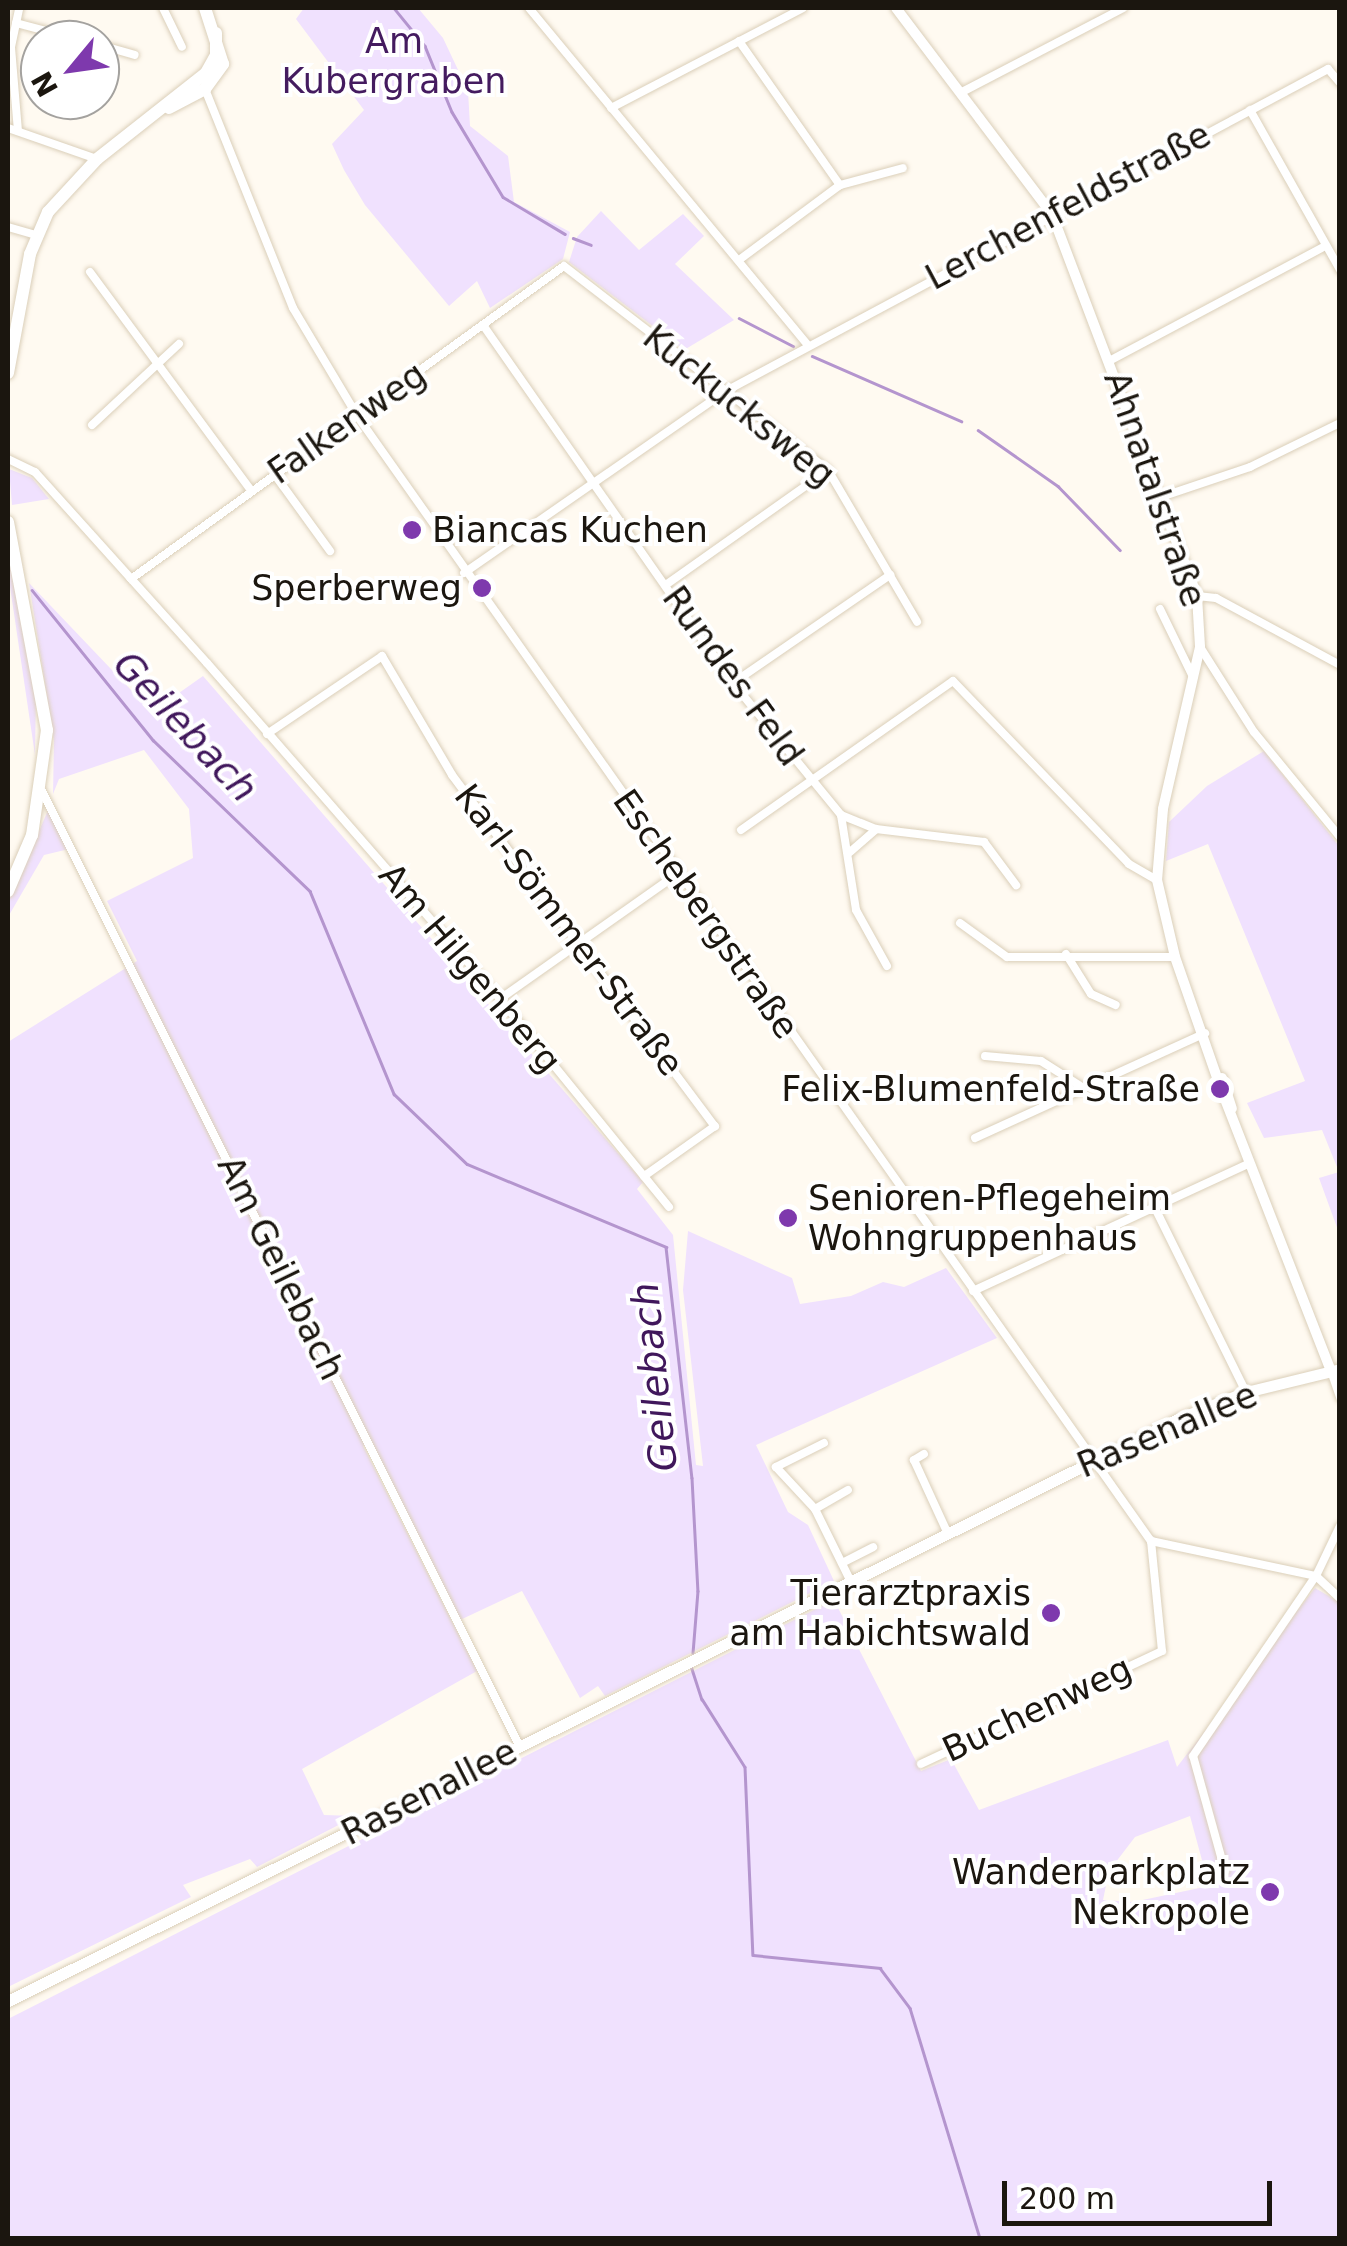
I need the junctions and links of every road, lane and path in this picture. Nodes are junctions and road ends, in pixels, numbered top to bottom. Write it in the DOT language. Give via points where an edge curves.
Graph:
graph roads {
  1 [pos="19,8"];
  2 [pos="163,8"];
  3 [pos="205,8"];
  4 [pos="530,8"];
  5 [pos="803,8"];
  6 [pos="896,8"];
  7 [pos="1123,8"];
  8 [pos="16,23"];
  9 [pos="20,24"];
  10 [pos="739,41"];
  11 [pos="182,47"];
  12 [pos="120,51"];
  13 [pos="134,55"];
  14 [pos="1340,83"];
  15 [pos="202,84"];
  16 [pos="960,93"];
  17 [pos="611,108"];
  18 [pos="1250,110"];
  19 [pos="8,128"];
  20 [pos="18,131"];
  21 [pos="97,159"];
  22 [pos="903,168"];
  23 [pos="840,185"];
  24 [pos="1052,214"];
  25 [pos="8,227"];
  26 [pos="36,235"];
  27 [pos="1322,248"];
  28 [pos="739,260"];
  29 [pos="564,266"];
  30 [pos="1340,270"];
  31 [pos="90,272"];
  32 [pos="483,325"];
  33 [pos="180,344"];
  34 [pos="808,345"];
  35 [pos="1112,360"];
  36 [pos="155,365"];
  37 [pos="8,373"];
  38 [pos="726,391"];
  39 [pos="358,417"];
  40 [pos="1340,423"];
  41 [pos="92,425"];
  42 [pos="8,459"];
  43 [pos="828,470"];
  44 [pos="275,475"];
  45 [pos="593,483"];
  46 [pos="251,490"];
  47 [pos="1162,497"];
  48 [pos="8,522"];
  49 [pos="330,551"];
  50 [pos="464,573"];
  51 [pos="890,574"];
  52 [pos="130,579"];
  53 [pos="666,584"];
  54 [pos="1197,596"];
  55 [pos="1160,609"];
  56 [pos="917,622"];
  57 [pos="1200,647"];
  58 [pos="1340,665"];
  59 [pos="1193,677"];
  60 [pos="733,683"];
  61 [pos="267,734"];
  62 [pos="810,783"];
  63 [pos="42,790"];
  64 [pos="841,815"];
  65 [pos="876,829"];
  66 [pos="741,830"];
  67 [pos="1340,838"];
  68 [pos="850,852"];
  69 [pos="677,874"];
  70 [pos="1157,880"];
  71 [pos="1016,884"];
  72 [pos="8,891"];
  73 [pos="960,923"];
  74 [pos="578,942"];
  75 [pos="1066,954"];
  76 [pos="1175,957"];
  77 [pos="887,966"];
  78 [pos="500,999"];
  79 [pos="1116,1006"];
  80 [pos="1205,1033"];
  81 [pos="985,1056"];
  82 [pos="1082,1087"];
  83 [pos="975,1138"];
  84 [pos="1250,1162"];
  85 [pos="644,1176"];
  86 [pos="1153,1204"];
  87 [pos="669,1207"];
  88 [pos="973,1291"];
  89 [pos="1335,1370"];
  90 [pos="1246,1392"];
  91 [pos="1340,1396"];
  92 [pos="824,1442"];
  93 [pos="924,1454"];
  94 [pos="1092,1460"];
  95 [pos="848,1490"];
  96 [pos="815,1509"];
  97 [pos="1340,1526"];
  98 [pos="948,1534"];
  99 [pos="1150,1540"];
  100 [pos="873,1547"];
  101 [pos="842,1563"];
  102 [pos="1316,1576"];
  103 [pos="851,1582"];
  104 [pos="1340,1598"];
  105 [pos="520,1747"];
  106 [pos="921,1764"];
  107 [pos="1225,1871"];
  108 [pos="8,2000"];
  1 -- 8 [label="street"];
  2 -- 11 [label="street"];
  3 -- 15 [label="main road" via="220,56"];
  4 -- 17 [label="street"];
  5 -- 10 [label="street"];
  6 -- 16 [label="street, Ahnatalstraße"];
  7 -- 16 [label="street"];
  8 -- 9 [label="street"];
  8 -- 20 [label="street" via="12,100"];
  10 -- 17 [label="street"];
  10 -- 23 [label="street"];
  12 -- 13 [label="street"];
  14 -- 18 [label="street, Lerchenfeldstraße" via="1328,69"];
  15 -- 21 [label="main road"];
  15 -- 39 [label="street, Eschebergstraße" via="293,308"];
  16 -- 24 [label="street, Ahnatalstraße"];
  17 -- 28 [label="street"];
  18 -- 24 [label="street, Lerchenfeldstraße"];
  18 -- 27 [label="street"];
  19 -- 20 [label="street"];
  20 -- 21 [label="street"];
  21 -- 26 [label="main road"];
  22 -- 23 [label="street"];
  23 -- 28 [label="street"];
  24 -- 34 [label="street, Lerchenfeldstraße"];
  24 -- 35 [label="street, Ahnatalstraße"];
  25 -- 26 [label="street"];
  26 -- 37 [label="main road"];
  27 -- 30 [label="street"];
  27 -- 35 [label="street"];
  28 -- 34 [label="street"];
  29 -- 32 [label="street, Falkenweg"];
  29 -- 38 [label="street, Kuckucksweg"];
  31 -- 36 [label="street"];
  32 -- 39 [label="street, Falkenweg"];
  32 -- 45 [label="street, Rundes Feld"];
  33 -- 36 [label="street"];
  34 -- 38 [label="street"];
  35 -- 47 [label="street, Ahnatalstraße"];
  36 -- 41 [label="street"];
  36 -- 46 [label="street"];
  38 -- 43 [label="street, Kuckucksweg"];
  38 -- 45 [label="street"];
  39 -- 44 [label="street, Falkenweg"];
  39 -- 50 [label="street, Eschebergstraße"];
  40 -- 47 [label="street" via="1250,467"];
  42 -- 52 [label="street, Am Hilgenberg" via="35,472"];
  43 -- 51 [label="street, Kuckucksweg"];
  43 -- 53 [label="street"];
  44 -- 46 [label="street, Falkenweg"];
  44 -- 49 [label="street"];
  45 -- 50 [label="street"];
  45 -- 53 [label="street, Rundes Feld"];
  46 -- 52 [label="street, Falkenweg"];
  47 -- 54 [label="street, Ahnatalstraße"];
  48 -- 63 [label="main road" via="44,711"];
  50 -- 69 [label="street, Eschebergstraße"];
  51 -- 56 [label="street, Kuckucksweg"];
  51 -- 60 [label="street"];
  52 -- 61 [label="street, Am Hilgenberg"];
  53 -- 60 [label="street, Rundes Feld"];
  54 -- 57 [label="street, Ahnatalstraße"];
  54 -- 58 [label="street" via="1216,598"];
  55 -- 59 [label="street"];
  57 -- 59 [label="street, Ahnatalstraße"];
  57 -- 67 [label="street" via="1254,732"];
  59 -- 70 [label="street, Ahnatalstraße" via="1163,809"];
  60 -- 62 [label="street, Rundes Feld"];
  61 -- 74 [label="street, Karl-Sömmer-Straße" via="382,656 452,774"];
  61 -- 78 [label="street, Am Hilgenberg"];
  62 -- 64 [label="street, Rundes Feld"];
  62 -- 66 [label="street"];
  62 -- 70 [label="street" via="953,680 1129,864"];
  63 -- 72 [label="main road"];
  63 -- 105 [label="street, Am Geilebach"];
  64 -- 65 [label="street"];
  64 -- 68 [label="street"];
  65 -- 68 [label="street"];
  65 -- 71 [label="street" via="984,842"];
  68 -- 77 [label="street" via="856,910"];
  69 -- 74 [label="street"];
  69 -- 88 [label="street, Eschebergstraße"];
  70 -- 76 [label="street, Ahnatalstraße"];
  73 -- 75 [label="street" via="1007,957"];
  74 -- 78 [label="street"];
  74 -- 85 [label="street, Karl-Sömmer-Straße" via="715,1126"];
  75 -- 76 [label="street"];
  75 -- 79 [label="street" via="1091,994"];
  76 -- 80 [label="street, Ahnatalstraße"];
  78 -- 85 [label="street, Am Hilgenberg"];
  80 -- 82 [label="street"];
  80 -- 84 [label="street, Ahnatalstraße"];
  81 -- 82 [label="street" via="1041,1061"];
  82 -- 83 [label="street"];
  84 -- 86 [label="street"];
  84 -- 89 [label="street, Ahnatalstraße"];
  85 -- 87 [label="street, Am Hilgenberg"];
  86 -- 88 [label="street"];
  86 -- 90 [label="street"];
  88 -- 94 [label="street, Eschebergstraße"];
  89 -- 90 [label="main road, Rasenallee"];
  89 -- 91 [label="street, Ahnatalstraße"];
  90 -- 94 [label="main road, Rasenallee"];
  92 -- 96 [label="street" via="776,1467"];
  93 -- 98 [label="street" via="914,1460"];
  94 -- 98 [label="main road, Rasenallee"];
  94 -- 99 [label="street, Eschebergstraße"];
  95 -- 96 [label="street"];
  96 -- 101 [label="street"];
  97 -- 102 [label="street"];
  98 -- 103 [label="main road, Rasenallee"];
  99 -- 102 [label="street"];
  99 -- 106 [label="street, Buchenweg" via="1162,1651"];
  100 -- 101 [label="street"];
  101 -- 103 [label="street"];
  102 -- 104 [label="street"];
  102 -- 107 [label="street" via="1193,1756"];
  103 -- 105 [label="main road, Rasenallee"];
  105 -- 108 [label="main road, Rasenallee"];
}
